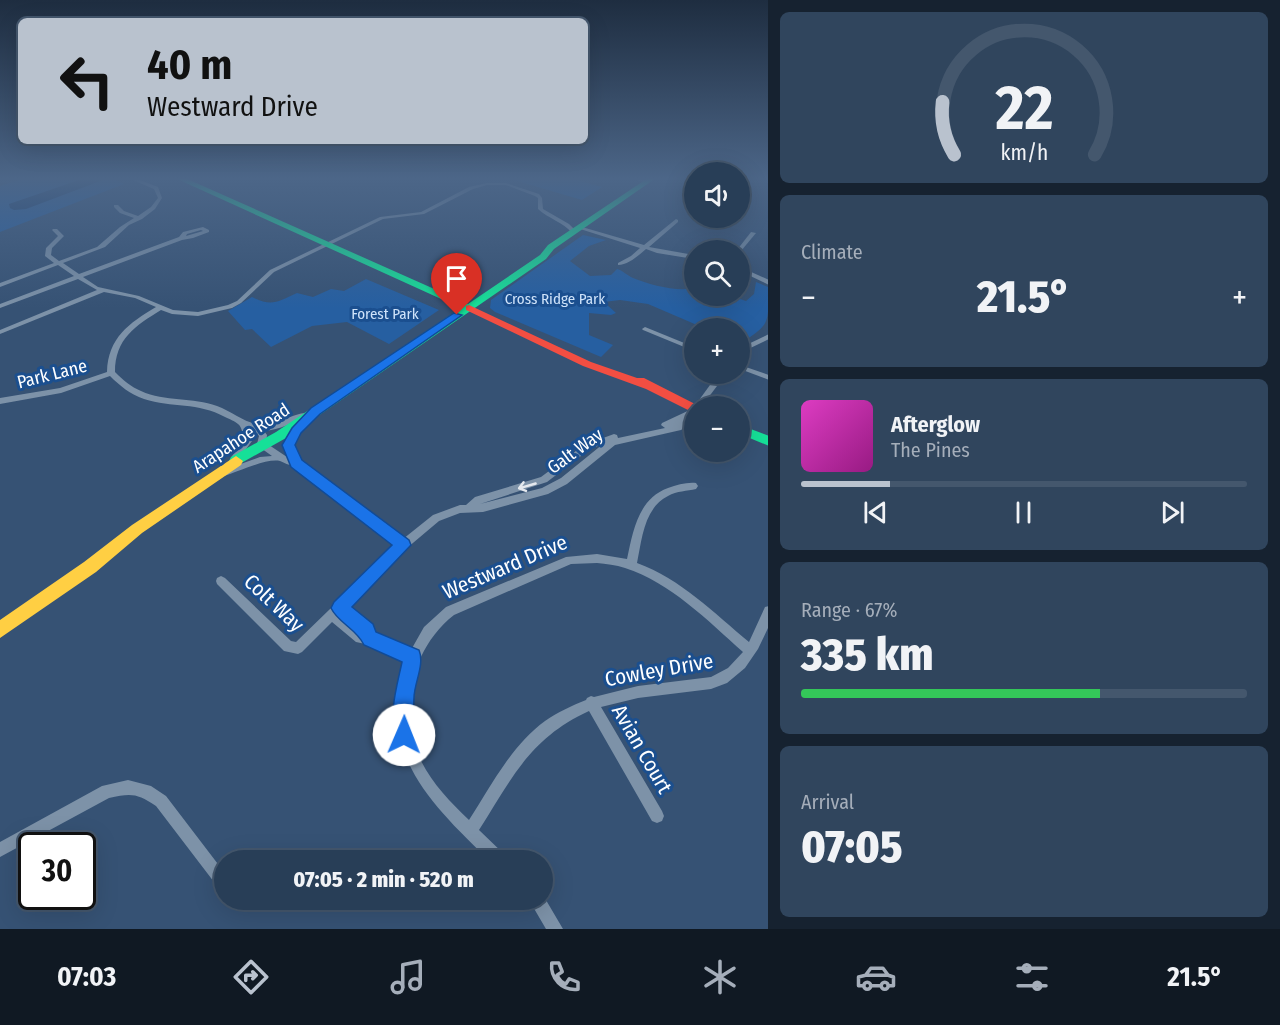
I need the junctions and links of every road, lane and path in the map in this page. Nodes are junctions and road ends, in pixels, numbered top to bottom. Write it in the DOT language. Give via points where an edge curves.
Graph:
graph roads {
  1 [pos="133,221"];
  2 [pos="275,221"];
  3 [pos="375,221"];
  4 [pos="561,221"];
  5 [pos="562,221"];
  6 [pos="588,221"];
  7 [pos="676,221"];
  8 [pos="581,227"];
  9 [pos="55,230"];
  10 [pos="753,233"];
  11 [pos="181,238"];
  12 [pos="619,239"];
  13 [pos="747,240"];
  14 [pos="326,244"];
  15 [pos="645,248"];
  16 [pos="684,255"];
  17 [pos="58,264"];
  18 [pos="620,264"];
  19 [pos="750,274"];
  20 [pos="77,276"];
  21 [pos="768,283"];
  22 [pos="0,285"];
  23 [pos="103,290"];
  24 [pos="0,306"];
  25 [pos="159,308"];
  26 [pos="469,308"];
  27 [pos="645,329"];
  28 [pos="0,332"];
  29 [pos="768,336"];
  30 [pos="684,345"];
  31 [pos="750,346"];
  32 [pos="750,371"];
  33 [pos="111,373"];
  34 [pos="768,378"];
  35 [pos="0,401"];
  36 [pos="684,405"];
  37 [pos="315,411"];
  38 [pos="684,416"];
  39 [pos="243,424"];
  40 [pos="256,427"];
  41 [pos="750,434"];
  42 [pos="768,442"];
  43 [pos="261,444"];
  44 [pos="282,458"];
  45 [pos="296,463"];
  46 [pos="216,475"];
  47 [pos="693,486"];
  48 [pos="403,545"];
  49 [pos="632,563"];
  50 [pos="221,581"];
  51 [pos="336,611"];
  52 [pos="768,611"];
  53 [pos="0,630"];
  54 [pos="750,650"];
  55 [pos="413,657"];
  56 [pos="591,702"];
  57 [pos="657,816"];
  58 [pos="470,831"];
  59 [pos="0,850"];
  60 [pos="490,850"];
  61 [pos="214,870"];
  62 [pos="543,910"];
  63 [pos="555,929"];
  1 -- 17 [label="street" via="99,248"];
  2 -- 14 [label="main road"];
  3 -- 14 [label="street"];
  4 -- 8 [label="street"];
  5 -- 8 [label="street"];
  6 -- 8 [label="main road, Arapahoe Road"];
  7 -- 15 [label="street"];
  8 -- 12 [label="street"];
  8 -- 12 [label="street"];
  8 -- 26 [label="main road, Arapahoe Road"];
  9 -- 17 [label="street" via="60,238 47,252"];
  10 -- 13 [label="street"];
  11 -- 20 [label="street"];
  12 -- 15 [label="street"];
  14 -- 25 [label="street" via="272,271 230,307 198,314"];
  14 -- 26 [label="main road"];
  15 -- 16 [label="street"];
  15 -- 18 [label="street"];
  17 -- 20 [label="street"];
  17 -- 22 [label="street"];
  19 -- 21 [label="street"];
  20 -- 23 [label="street"];
  20 -- 24 [label="street"];
  23 -- 25 [label="street" via="137,297"];
  23 -- 28 [label="street"];
  25 -- 33 [label="street" via="137,321 119,340 112,352"];
  26 -- 36 [label="main road" via="586,364"];
  26 -- 37 [label="main road, Arapahoe Road"];
  27 -- 30 [label="street"];
  29 -- 31 [label="street"];
  32 -- 34 [label="street"];
  33 -- 35 [label="street, Park Lane" via="61,390"];
  33 -- 39 [label="street" via="147,398 209,407"];
  37 -- 40 [label="street" via="272,428"];
  37 -- 43 [label="main road, Arapahoe Road"];
  37 -- 45 [label="street" via="289,443"];
  38 -- 48 [label="street, Galt Way" via="667,425 600,441 544,480 477,500 470,507 436,518"];
  39 -- 40 [label="street"];
  39 -- 46 [label="street" via="249,437 246,445"];
  40 -- 43 [label="street" via="263,435"];
  41 -- 42 [label="main road"];
  43 -- 44 [label="street"];
  43 -- 46 [label="main road, Arapahoe Road"];
  44 -- 45 [label="street"];
  44 -- 46 [label="street" via="260,460"];
  45 -- 48 [label="street"];
  46 -- 53 [label="main road, Arapahoe Road"];
  47 -- 49 [label="street" via="666,490 649,506 640,522"];
  48 -- 51 [label="street, Colt Way"];
  49 -- 54 [label="street, Westward Drive" via="672,586"];
  49 -- 55 [label="street, Westward Drive" via="588,557 559,565 450,612 423,638"];
  50 -- 51 [label="street, Colt Way" via="293,649"];
  51 -- 55 [label="street" via="360,638"];
  52 -- 54 [label="street, Cowley Drive"];
  54 -- 56 [label="street, Cowley Drive" via="740,667 724,679"];
  55 -- 58 [label="street, Westward Drive" via="404,697 406,744 427,786"];
  56 -- 57 [label="street, Avian Court"];
  56 -- 58 [label="street, Cowley Drive" via="550,723 528,745"];
  58 -- 60 [label="street, Westward Drive"];
  59 -- 61 [label="street" via="107,791 128,787 146,791 161,801"];
  62 -- 63 [label="street"];
}
